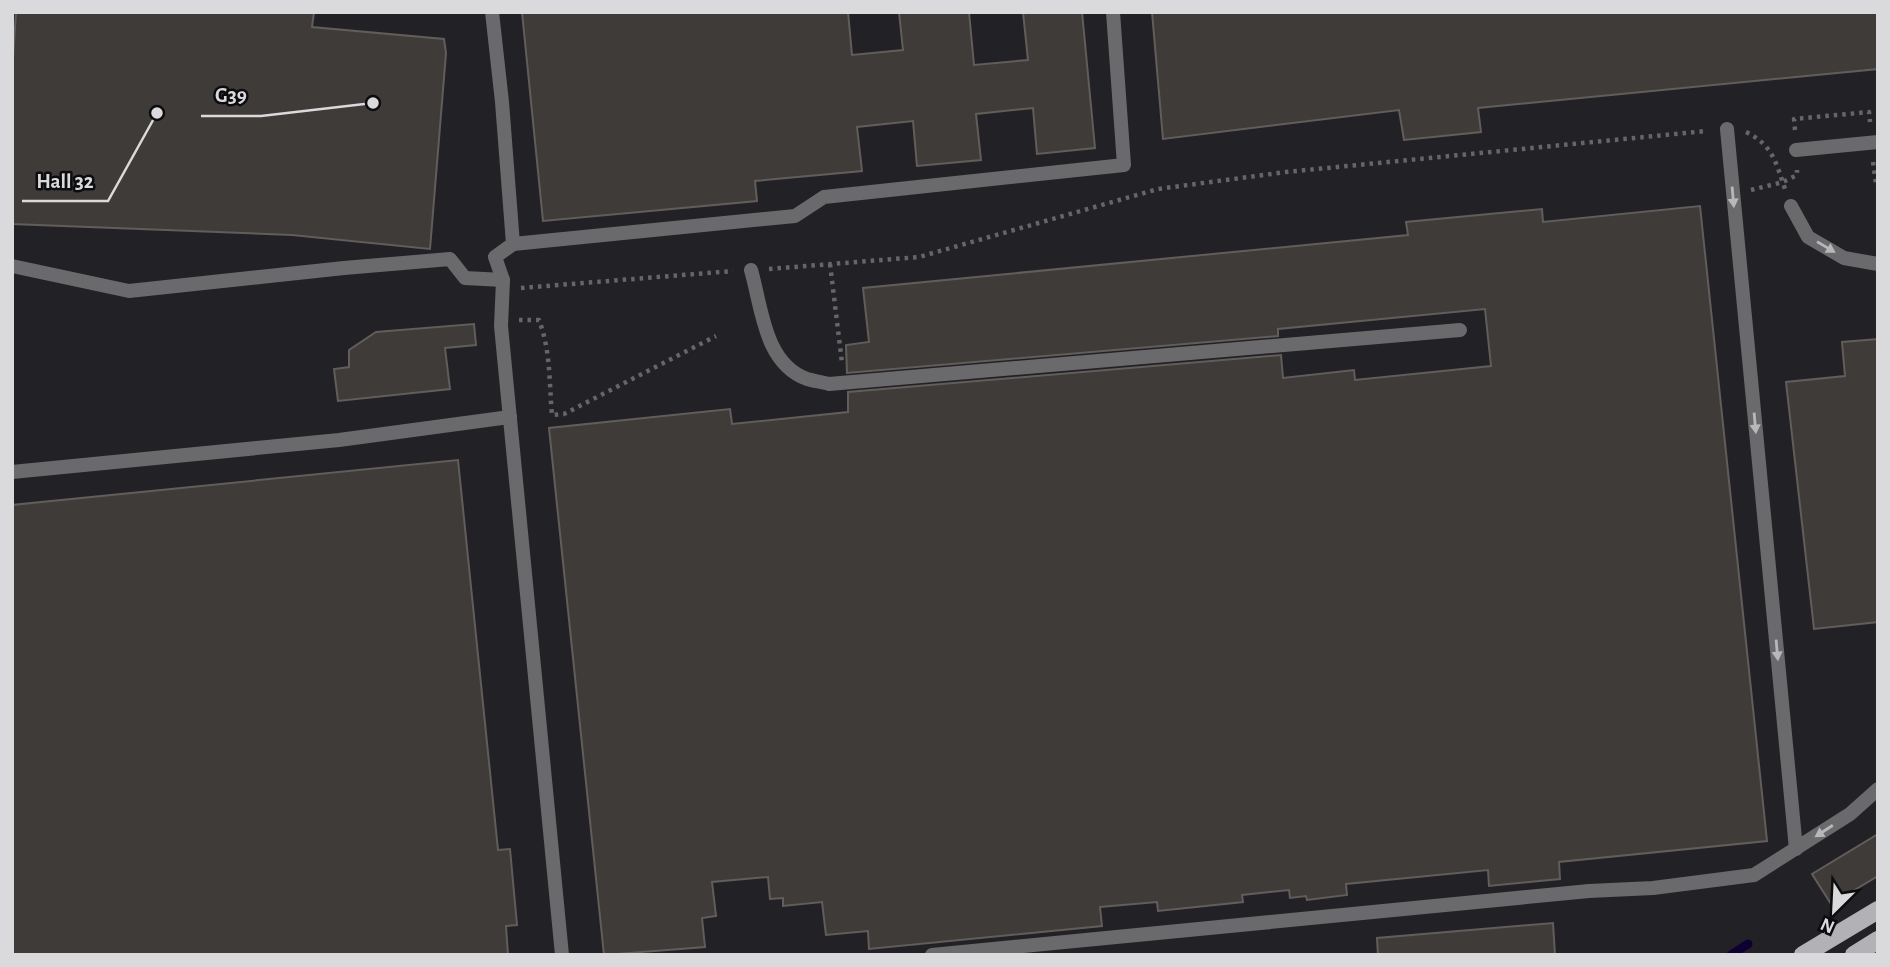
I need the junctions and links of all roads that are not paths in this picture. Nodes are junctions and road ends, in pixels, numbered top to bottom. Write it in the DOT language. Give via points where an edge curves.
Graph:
graph roads {
  1 [pos="492,12"];
  2 [pos="1113,12"];
  3 [pos="1727,129"];
  4 [pos="1874,142"];
  5 [pos="1796,150"];
  6 [pos="1791,206"];
  7 [pos="513,244"];
  8 [pos="1878,264"];
  9 [pos="12,266"];
  10 [pos="751,270"];
  11 [pos="503,285"];
  12 [pos="1460,330"];
  13 [pos="510,417"];
  14 [pos="12,472"];
  15 [pos="1878,789"];
  16 [pos="1796,849"];
  17 [pos="1878,910"];
  18 [pos="1878,940"];
  19 [pos="562,955"];
  20 [pos="932,955"];
  21 [pos="1803,955"];
  22 [pos="1854,955"];
  1 -- 7 [label="lane"];
  2 -- 7 [label="lane" via="1124,165 824,197 795,216"];
  3 -- 16 [label="lane, one-way"];
  4 -- 5 [label="lane"];
  6 -- 8 [label="lane, one-way" via="1808,237 1844,258"];
  7 -- 11 [label="lane" via="495,257"];
  9 -- 11 [label="lane" via="129,291 450,259 465,278"];
  10 -- 12 [label="lane" via="772,348 786,366 806,379 829,384"];
  11 -- 13 [label="lane" via="501,319"];
  13 -- 14 [label="lane" via="339,440"];
  13 -- 19 [label="lane"];
  15 -- 16 [label="lane, one-way" via="1850,814"];
  16 -- 20 [label="lane" via="1754,875 1653,888"];
  17 -- 21 [label="main road"];
  18 -- 22 [label="main road"];
}
